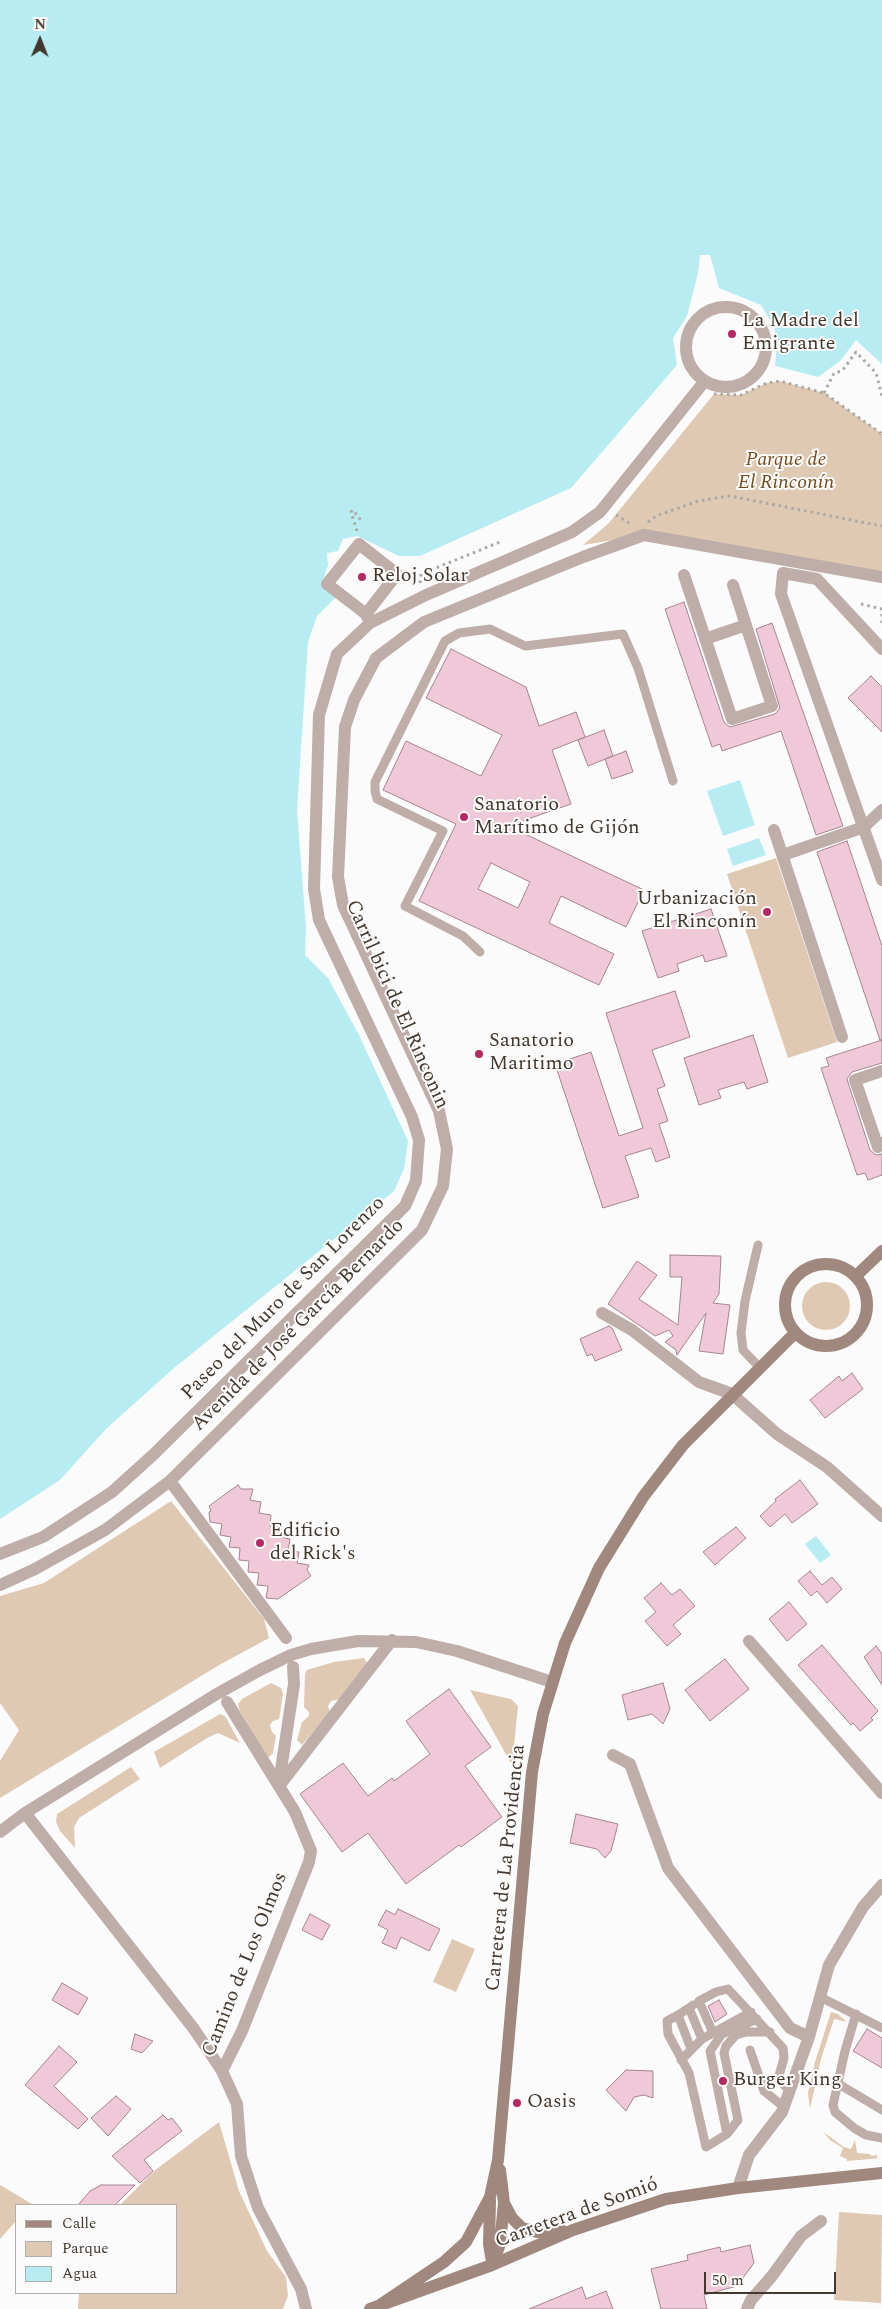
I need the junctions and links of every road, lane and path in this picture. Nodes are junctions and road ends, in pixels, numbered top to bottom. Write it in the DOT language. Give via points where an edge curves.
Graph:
graph roads {
  1 [pos="704,382"];
  2 [pos="824,393"];
  3 [pos="714,394"];
  4 [pos="882,396"];
  5 [pos="882,434"];
  6 [pos="616,514"];
  7 [pos="363,522"];
  8 [pos="644,524"];
  9 [pos="634,526"];
  10 [pos="882,526"];
  11 [pos="357,528"];
  12 [pos="500,542"];
  13 [pos="684,576"];
  14 [pos="882,577"];
  15 [pos="733,585"];
  16 [pos="419,598"];
  17 [pos="882,614"];
  18 [pos="368,619"];
  19 [pos="882,623"];
  20 [pos="746,625"];
  21 [pos="705,638"];
  22 [pos="882,649"];
  23 [pos="673,781"];
  24 [pos="882,810"];
  25 [pos="864,827"];
  26 [pos="774,830"];
  27 [pos="782,855"];
  28 [pos="882,880"];
  29 [pos="480,952"];
  30 [pos="842,1038"];
  31 [pos="882,1071"];
  32 [pos="882,1143"];
  33 [pos="758,1245"];
  34 [pos="882,1251"];
  35 [pos="856,1276"];
  36 [pos="602,1313"];
  37 [pos="795,1333"];
  38 [pos="760,1368"];
  39 [pos="732,1394"];
  40 [pos="170,1481"];
  41 [pos="882,1516"];
  42 [pos="0,1554"];
  43 [pos="0,1585"];
  44 [pos="286,1638"];
  45 [pos="392,1640"];
  46 [pos="749,1641"];
  47 [pos="293,1667"];
  48 [pos="552,1682"];
  49 [pos="227,1702"];
  50 [pos="613,1755"];
  51 [pos="279,1786"];
  52 [pos="882,1793"];
  53 [pos="25,1813"];
  54 [pos="0,1832"];
  55 [pos="882,1884"];
  56 [pos="820,1997"];
  57 [pos="699,2001"];
  58 [pos="689,2008"];
  59 [pos="856,2014"];
  60 [pos="678,2015"];
  61 [pos="754,2016"];
  62 [pos="882,2028"];
  63 [pos="770,2032"];
  64 [pos="713,2033"];
  65 [pos="808,2037"];
  66 [pos="702,2039"];
  67 [pos="691,2049"];
  68 [pos="750,2050"];
  69 [pos="681,2060"];
  70 [pos="222,2070"];
  71 [pos="837,2083"];
  72 [pos="790,2091"];
  73 [pos="784,2107"];
  74 [pos="882,2110"];
  75 [pos="727,2134"];
  76 [pos="882,2138"];
  77 [pos="498,2160"];
  78 [pos="882,2173"];
  79 [pos="738,2188"];
  80 [pos="490,2197"];
  81 [pos="504,2203"];
  82 [pos="821,2221"];
  83 [pos="573,2230"];
  84 [pos="492,2265"];
  85 [pos="375,2307"];
  86 [pos="306,2309"];
  87 [pos="747,2309"];
  1 -- 1 [label="street" via="728,388 755,376 767,354 764,330 748,312 727,306 702,313 689,329 686,357 693,372"];
  1 -- 16 [label="street, Paseo del Muro de San Lorenzo" via="600,512 572,532"];
  2 -- 3 [label="path" via="780,381 767,383 742,396"];
  2 -- 4 [label="path" via="834,372 842,371 856,352 876,373"];
  2 -- 5 [label="path"];
  6 -- 9 [label="path"];
  7 -- 11 [label="path" via="353,510"];
  8 -- 10 [label="path" via="656,516 714,497 730,496"];
  12 -- 16 [label="path" via="421,574"];
  13 -- 21 [label="street"];
  14 -- 40 [label="street, Avenida de José García Bernardo" via="644,535 424,622 376,658 354,700 345,727 338,877 344,905 440,1111 447,1148 443,1186 422,1230"];
  15 -- 20 [label="street"];
  16 -- 18 [label="street, Paseo del Muro de San Lorenzo"];
  17 -- 19 [label="path"];
  18 -- 18 [label="street, Paseo del Muro de San Lorenzo" via="397,574 359,544 327,584"];
  18 -- 42 [label="street, Paseo del Muro de San Lorenzo" via="337,654 319,715 314,889 319,920 412,1117 419,1140 416,1181 405,1206 112,1492 43,1537"];
  20 -- 21 [label="street"];
  20 -- 21 [label="street" via="772,706 732,719"];
  22 -- 25 [label="street" via="817,579 783,573 781,594"];
  23 -- 29 [label="lane" via="638,668 623,634 525,646 490,628 459,633 445,641 375,782 374,791 377,799 443,831 405,906 463,936"];
  24 -- 25 [label="street"];
  25 -- 27 [label="street"];
  25 -- 28 [label="street"];
  26 -- 27 [label="street"];
  27 -- 30 [label="street"];
  31 -- 32 [label="street" via="855,1080 878,1147"];
  33 -- 38 [label="lane" via="745,1301 742,1333 743,1350"];
  34 -- 35 [label="street"];
  35 -- 37 [label="street" via="839,1265 821,1263 805,1269 793,1280 786,1296 787,1313"];
  35 -- 37 [label="street" via="864,1289 867,1306 864,1322 854,1336 840,1344 823,1346 807,1342"];
  36 -- 39 [label="street" via="632,1330 699,1382"];
  37 -- 38 [label="street, Carretera de La Providencia"];
  38 -- 39 [label="street, Carretera de La Providencia"];
  39 -- 41 [label="street" via="777,1434 827,1467"];
  39 -- 48 [label="street, Carretera de La Providencia" via="683,1445 638,1505 599,1568 565,1643"];
  40 -- 43 [label="street, Avenida de José García Bernardo" via="105,1530 36,1569"];
  40 -- 44 [label="street"];
  45 -- 48 [label="street" via="439,1646"];
  45 -- 51 [label="street"];
  45 -- 53 [label="street" via="358,1640 328,1645 276,1662 216,1694"];
  46 -- 52 [label="street"];
  47 -- 51 [label="street" via="294,1684"];
  48 -- 77 [label="street, Carretera de La Providencia" via="532,1772"];
  49 -- 51 [label="street, Camino de Los Olmos"];
  50 -- 65 [label="street" via="630,1764 668,1868 790,2028"];
  51 -- 70 [label="street, Camino de Los Olmos" via="305,1832 312,1852 242,2031"];
  53 -- 54 [label="street"];
  53 -- 70 [label="street" via="194,2029"];
  55 -- 56 [label="street" via="863,1907 829,1965"];
  56 -- 59 [label="lane"];
  56 -- 65 [label="street"];
  57 -- 58 [label="lane"];
  57 -- 61 [label="lane" via="728,1989"];
  57 -- 64 [label="lane"];
  58 -- 60 [label="lane"];
  58 -- 66 [label="lane"];
  59 -- 62 [label="lane"];
  59 -- 71 [label="lane"];
  60 -- 67 [label="lane"];
  60 -- 69 [label="lane" via="667,2021 668,2034"];
  61 -- 63 [label="lane"];
  61 -- 64 [label="lane"];
  61 -- 75 [label="lane" via="722,2034 710,2051"];
  63 -- 72 [label="lane" via="783,2048 784,2058 778,2079"];
  63 -- 75 [label="lane" via="736,2035 726,2046 724,2053 738,2120"];
  64 -- 66 [label="lane"];
  65 -- 72 [label="street"];
  66 -- 67 [label="lane"];
  67 -- 69 [label="lane"];
  68 -- 73 [label="lane" via="764,2091"];
  69 -- 75 [label="lane" via="689,2073 706,2147"];
  70 -- 86 [label="street, Camino de Los Olmos" via="237,2104 241,2156 258,2208 301,2289"];
  71 -- 74 [label="lane"];
  71 -- 76 [label="lane" via="835,2112 866,2135"];
  72 -- 73 [label="street"];
  73 -- 79 [label="street" via="749,2155"];
  77 -- 80 [label="street, Carretera de La Providencia"];
  77 -- 81 [label="street, Carretera de La Providencia"];
  78 -- 79 [label="street, Carretera de Somió"];
  79 -- 83 [label="street, Carretera de Somió" via="666,2199"];
  80 -- 84 [label="street, Carretera de La Providencia"];
  80 -- 85 [label="street, Carretera de La Providencia" via="466,2242 444,2262"];
  81 -- 83 [label="street, Carretera de La Providencia" via="512,2218 529,2231"];
  81 -- 84 [label="street, Carretera de La Providencia" via="500,2244"];
  82 -- 87 [label="street" via="801,2236"];
  83 -- 84 [label="street, Carretera de Somió"];
  84 -- 85 [label="street, Carretera de Somió"];
}
